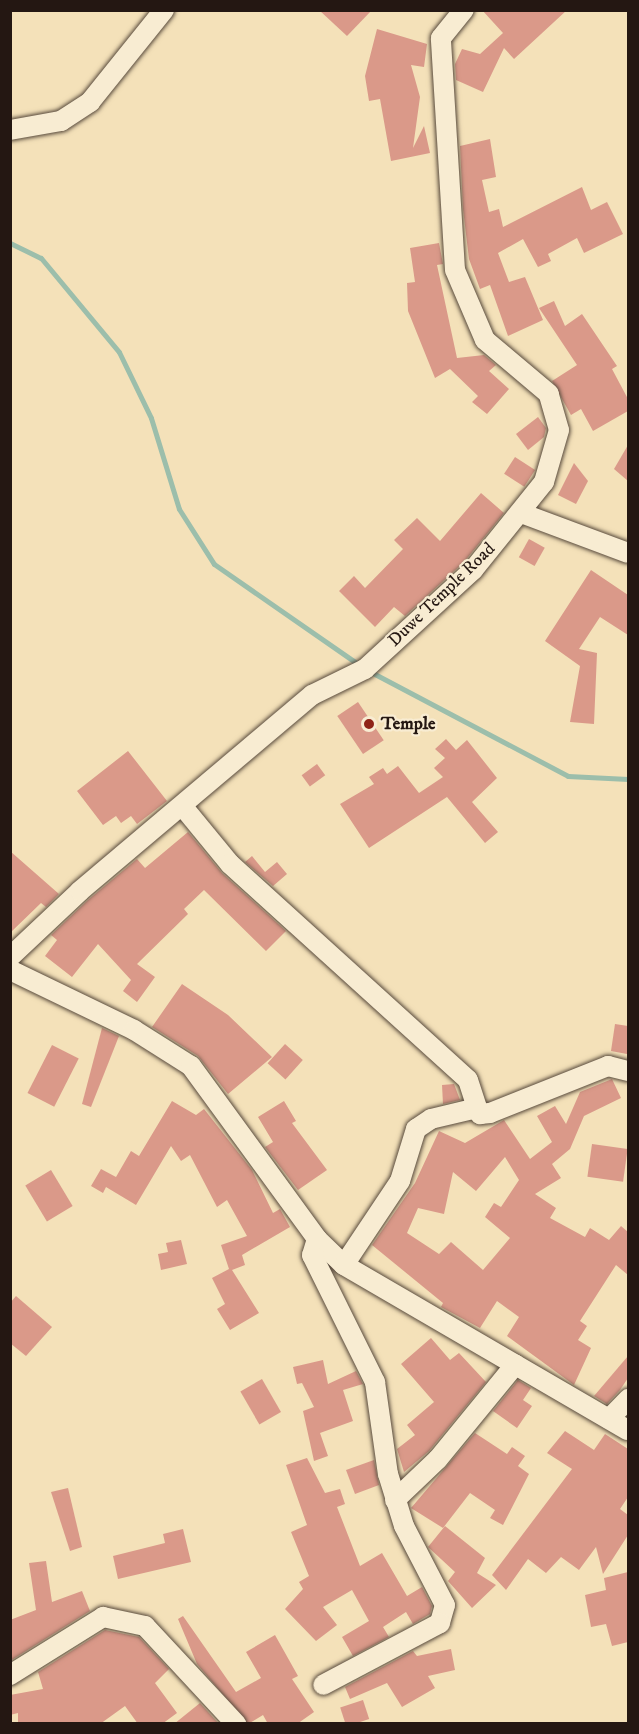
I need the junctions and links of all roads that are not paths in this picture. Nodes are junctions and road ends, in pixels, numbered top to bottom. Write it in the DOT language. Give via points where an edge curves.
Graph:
graph roads {
  1 [pos="164,10"];
  2 [pos="464,10"];
  3 [pos="10,130"];
  4 [pos="521,513"];
  5 [pos="628,554"];
  6 [pos="184,808"];
  7 [pos="10,957"];
  8 [pos="10,970"];
  9 [pos="628,1071"];
  10 [pos="477,1108"];
  11 [pos="317,1239"];
  12 [pos="344,1265"];
  13 [pos="515,1365"];
  14 [pos="628,1400"];
  15 [pos="609,1419"];
  16 [pos="628,1430"];
  17 [pos="395,1500"];
  18 [pos="10,1675"];
  19 [pos="323,1685"];
  20 [pos="236,1724"];
  1 -- 3 [label="street" via="90,102 61,121"];
  2 -- 4 [label="street, Duwe Temple Road" via="441,38 455,270 484,339 549,394 559,430 544,482"];
  4 -- 5 [label="street"];
  4 -- 6 [label="street, Duwe Temple Road" via="473,570 365,669 312,695"];
  6 -- 7 [label="street, Duwe Temple Road" via="80,891"];
  6 -- 10 [label="street" via="238,872 468,1080"];
  8 -- 11 [label="street" via="134,1030 191,1066"];
  9 -- 10 [label="street" via="608,1066 490,1113 480,1114"];
  10 -- 12 [label="street" via="431,1119 416,1129 400,1181"];
  11 -- 12 [label="street"];
  11 -- 17 [label="street" via="312,1255 375,1382"];
  12 -- 13 [label="street"];
  13 -- 15 [label="street"];
  13 -- 17 [label="street" via="438,1459"];
  14 -- 15 [label="street"];
  15 -- 16 [label="street"];
  17 -- 19 [label="street" via="445,1605 440,1623"];
  18 -- 20 [label="street" via="103,1617 145,1626"];
}
